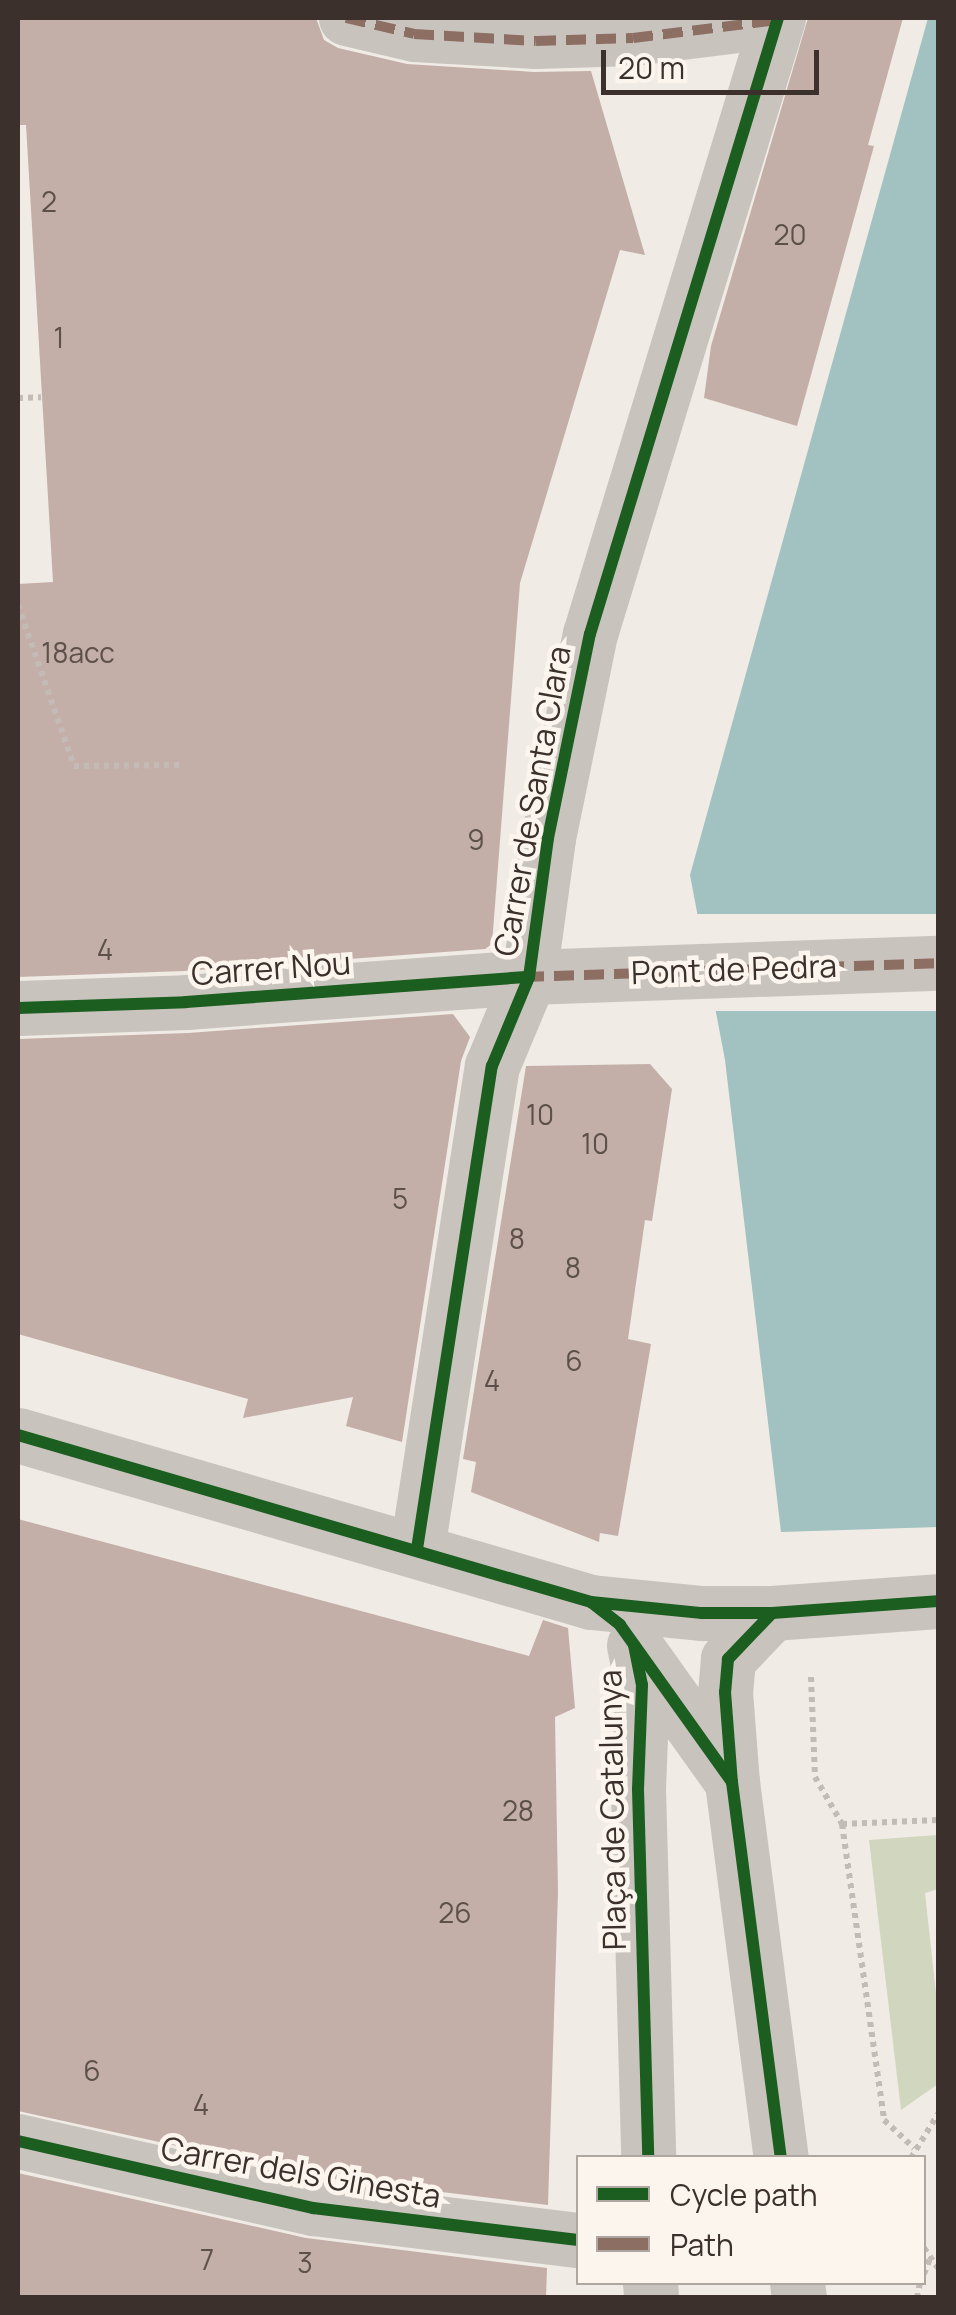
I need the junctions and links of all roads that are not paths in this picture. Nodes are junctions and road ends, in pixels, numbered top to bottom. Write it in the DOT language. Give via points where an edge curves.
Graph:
graph roads {
  1 [pos="346,18"];
  2 [pos="777,19"];
  3 [pos="938,962"];
  4 [pos="528,977"];
  5 [pos="18,1008"];
  6 [pos="18,1435"];
  7 [pos="418,1549"];
  8 [pos="938,1601"];
  9 [pos="591,1602"];
  10 [pos="772,1612"];
  11 [pos="634,1645"];
  12 [pos="732,1782"];
  13 [pos="18,2141"];
  14 [pos="648,2155"];
  15 [pos="781,2155"];
  16 [pos="576,2240"];
  1 -- 2 [label="street" via="414,34 536,41 634,38"];
  2 -- 4 [label="street, Carrer de Santa Clara" via="590,634 548,838"];
  3 -- 4 [label="street, Pont de Pedra"];
  4 -- 5 [label="street, Carrer Nou"];
  4 -- 7 [label="street, Carrer de Santa Clara" via="492,1066"];
  6 -- 7 [label="street"];
  7 -- 9 [label="street"];
  8 -- 10 [label="street"];
  9 -- 10 [label="street"];
  9 -- 11 [label="street, Plaça de Catalunya"];
  10 -- 12 [label="street" via="728,1660"];
  11 -- 12 [label="street"];
  11 -- 14 [label="street, Plaça de Catalunya" via="642,1685 638,1789"];
  12 -- 15 [label="street"];
  13 -- 16 [label="street, Carrer dels Ginesta" via="314,2208"];
}
